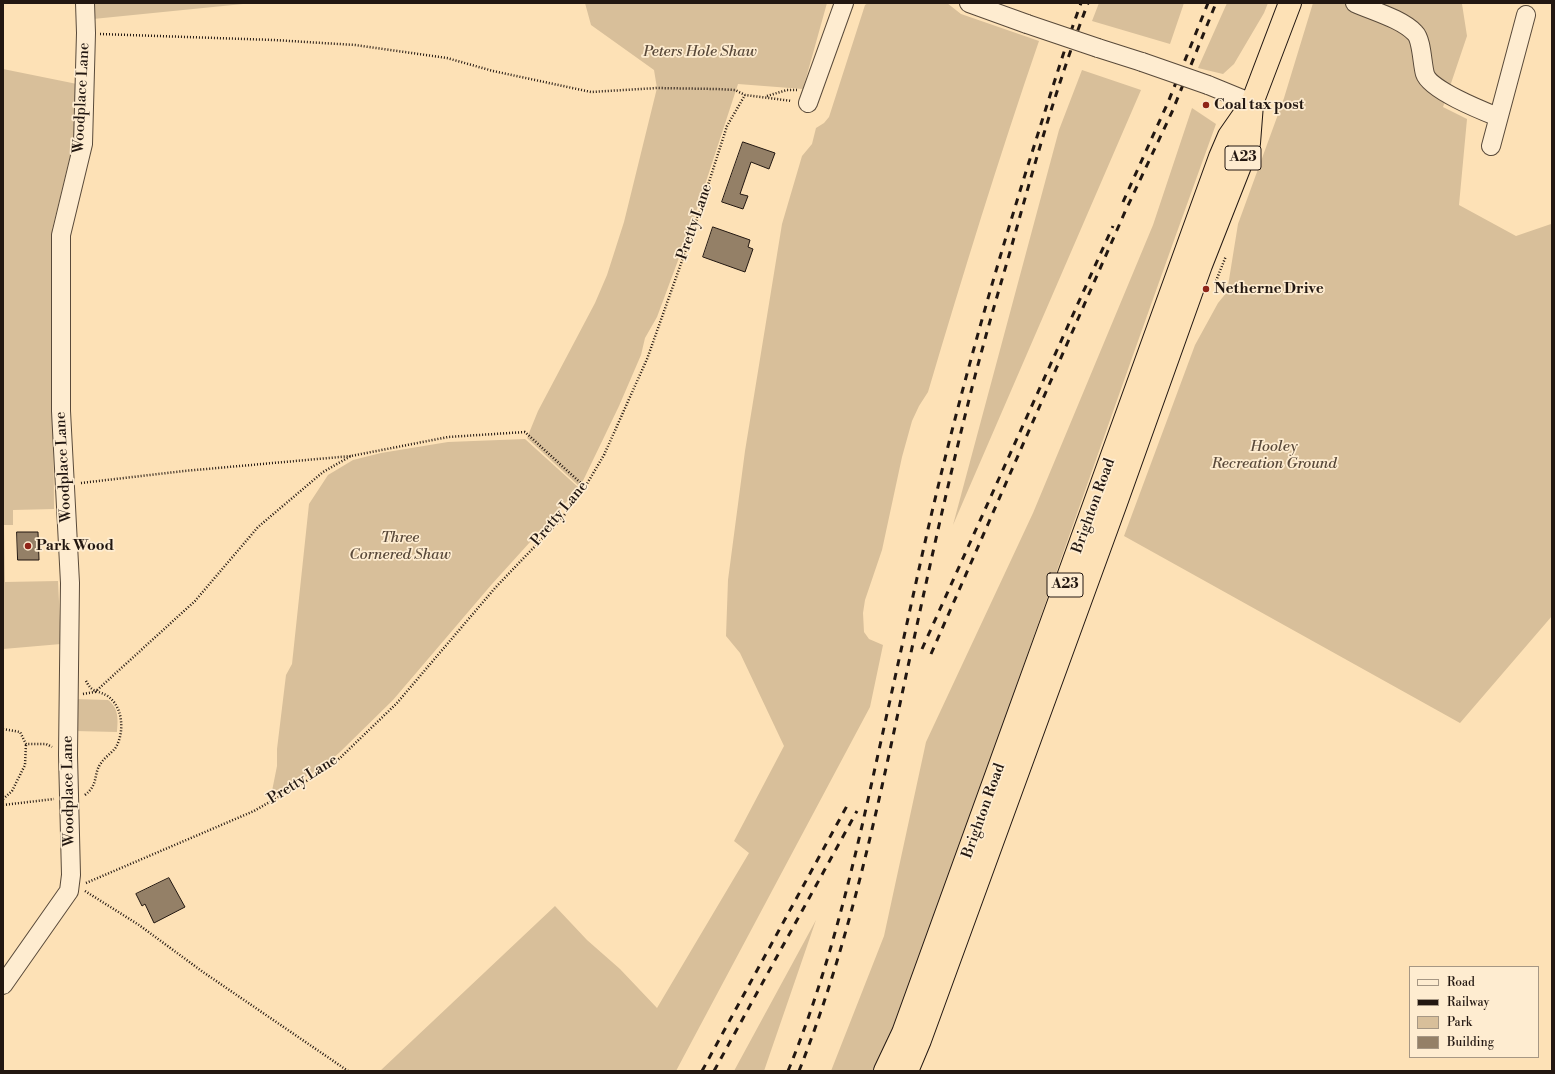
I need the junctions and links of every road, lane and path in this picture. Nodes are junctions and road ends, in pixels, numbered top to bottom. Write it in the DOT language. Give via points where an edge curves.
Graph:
graph roads {
  1 [pos="84,3"];
  2 [pos="844,3"];
  3 [pos="969,3"];
  4 [pos="1290,3"];
  5 [pos="1355,3"];
  6 [pos="1526,15"];
  7 [pos="86,33"];
  8 [pos="745,95"];
  9 [pos="811,96"];
  10 [pos="764,97"];
  11 [pos="1252,103"];
  12 [pos="1498,116"];
  13 [pos="1491,146"];
  14 [pos="351,456"];
  15 [pos="76,484"];
  16 [pos="585,488"];
  17 [pos="83,675"];
  18 [pos="95,692"];
  19 [pos="69,696"];
  20 [pos="3,729"];
  21 [pos="26,744"];
  22 [pos="68,755"];
  23 [pos="69,797"];
  24 [pos="3,799"];
  25 [pos="3,805"];
  26 [pos="73,888"];
  27 [pos="3,985"];
  28 [pos="348,1071"];
  29 [pos="885,1071"];
  30 [pos="907,1071"];
  1 -- 7 [label="street, Woodplace Lane"];
  2 -- 9 [label="street"];
  3 -- 11 [label="street, bridge" via="1142,62"];
  4 -- 11 [label="highway, Brighton Road / A23"];
  5 -- 12 [label="street" via="1406,25 1417,34 1426,77 1433,86 1477,110"];
  6 -- 12 [label="street"];
  7 -- 8 [label="path" via="355,45 447,58 493,72 591,92 657,88 735,90"];
  7 -- 19 [label="street, Woodplace Lane" via="83,144 61,235 61,411 70,583"];
  8 -- 10 [label="path"];
  8 -- 16 [label="path, Pretty Lane" via="728,126 647,359 604,455"];
  9 -- 10 [label="path"];
  9 -- 10 [label="path" via="787,90"];
  11 -- 29 [label="highway, Brighton Road / A23" via="1229,136 1220,157 903,1033"];
  11 -- 30 [label="highway, Brighton Road / A23" via="1249,143 1201,265 940,988"];
  12 -- 13 [label="street"];
  14 -- 15 [label="path"];
  14 -- 16 [label="path" via="448,437 525,432"];
  14 -- 18 [label="path" via="323,472 258,527 195,601"];
  16 -- 26 [label="path, Pretty Lane" via="562,518 495,588 397,703 341,757 324,770 254,811"];
  17 -- 18 [label="path"];
  18 -- 19 [label="path"];
  18 -- 23 [label="path" via="105,695 114,702 120,712 120,733 116,747 100,764 94,785 86,795"];
  19 -- 22 [label="street, Woodplace Lane"];
  20 -- 21 [label="path" via="20,732"];
  21 -- 22 [label="path" via="46,744"];
  21 -- 24 [label="path" via="25,765 12,791"];
  22 -- 23 [label="street, Woodplace Lane"];
  23 -- 25 [label="path"];
  23 -- 26 [label="street, Woodplace Lane"];
  26 -- 27 [label="street, Woodplace Lane"];
  26 -- 28 [label="path" via="138,925"];
}
